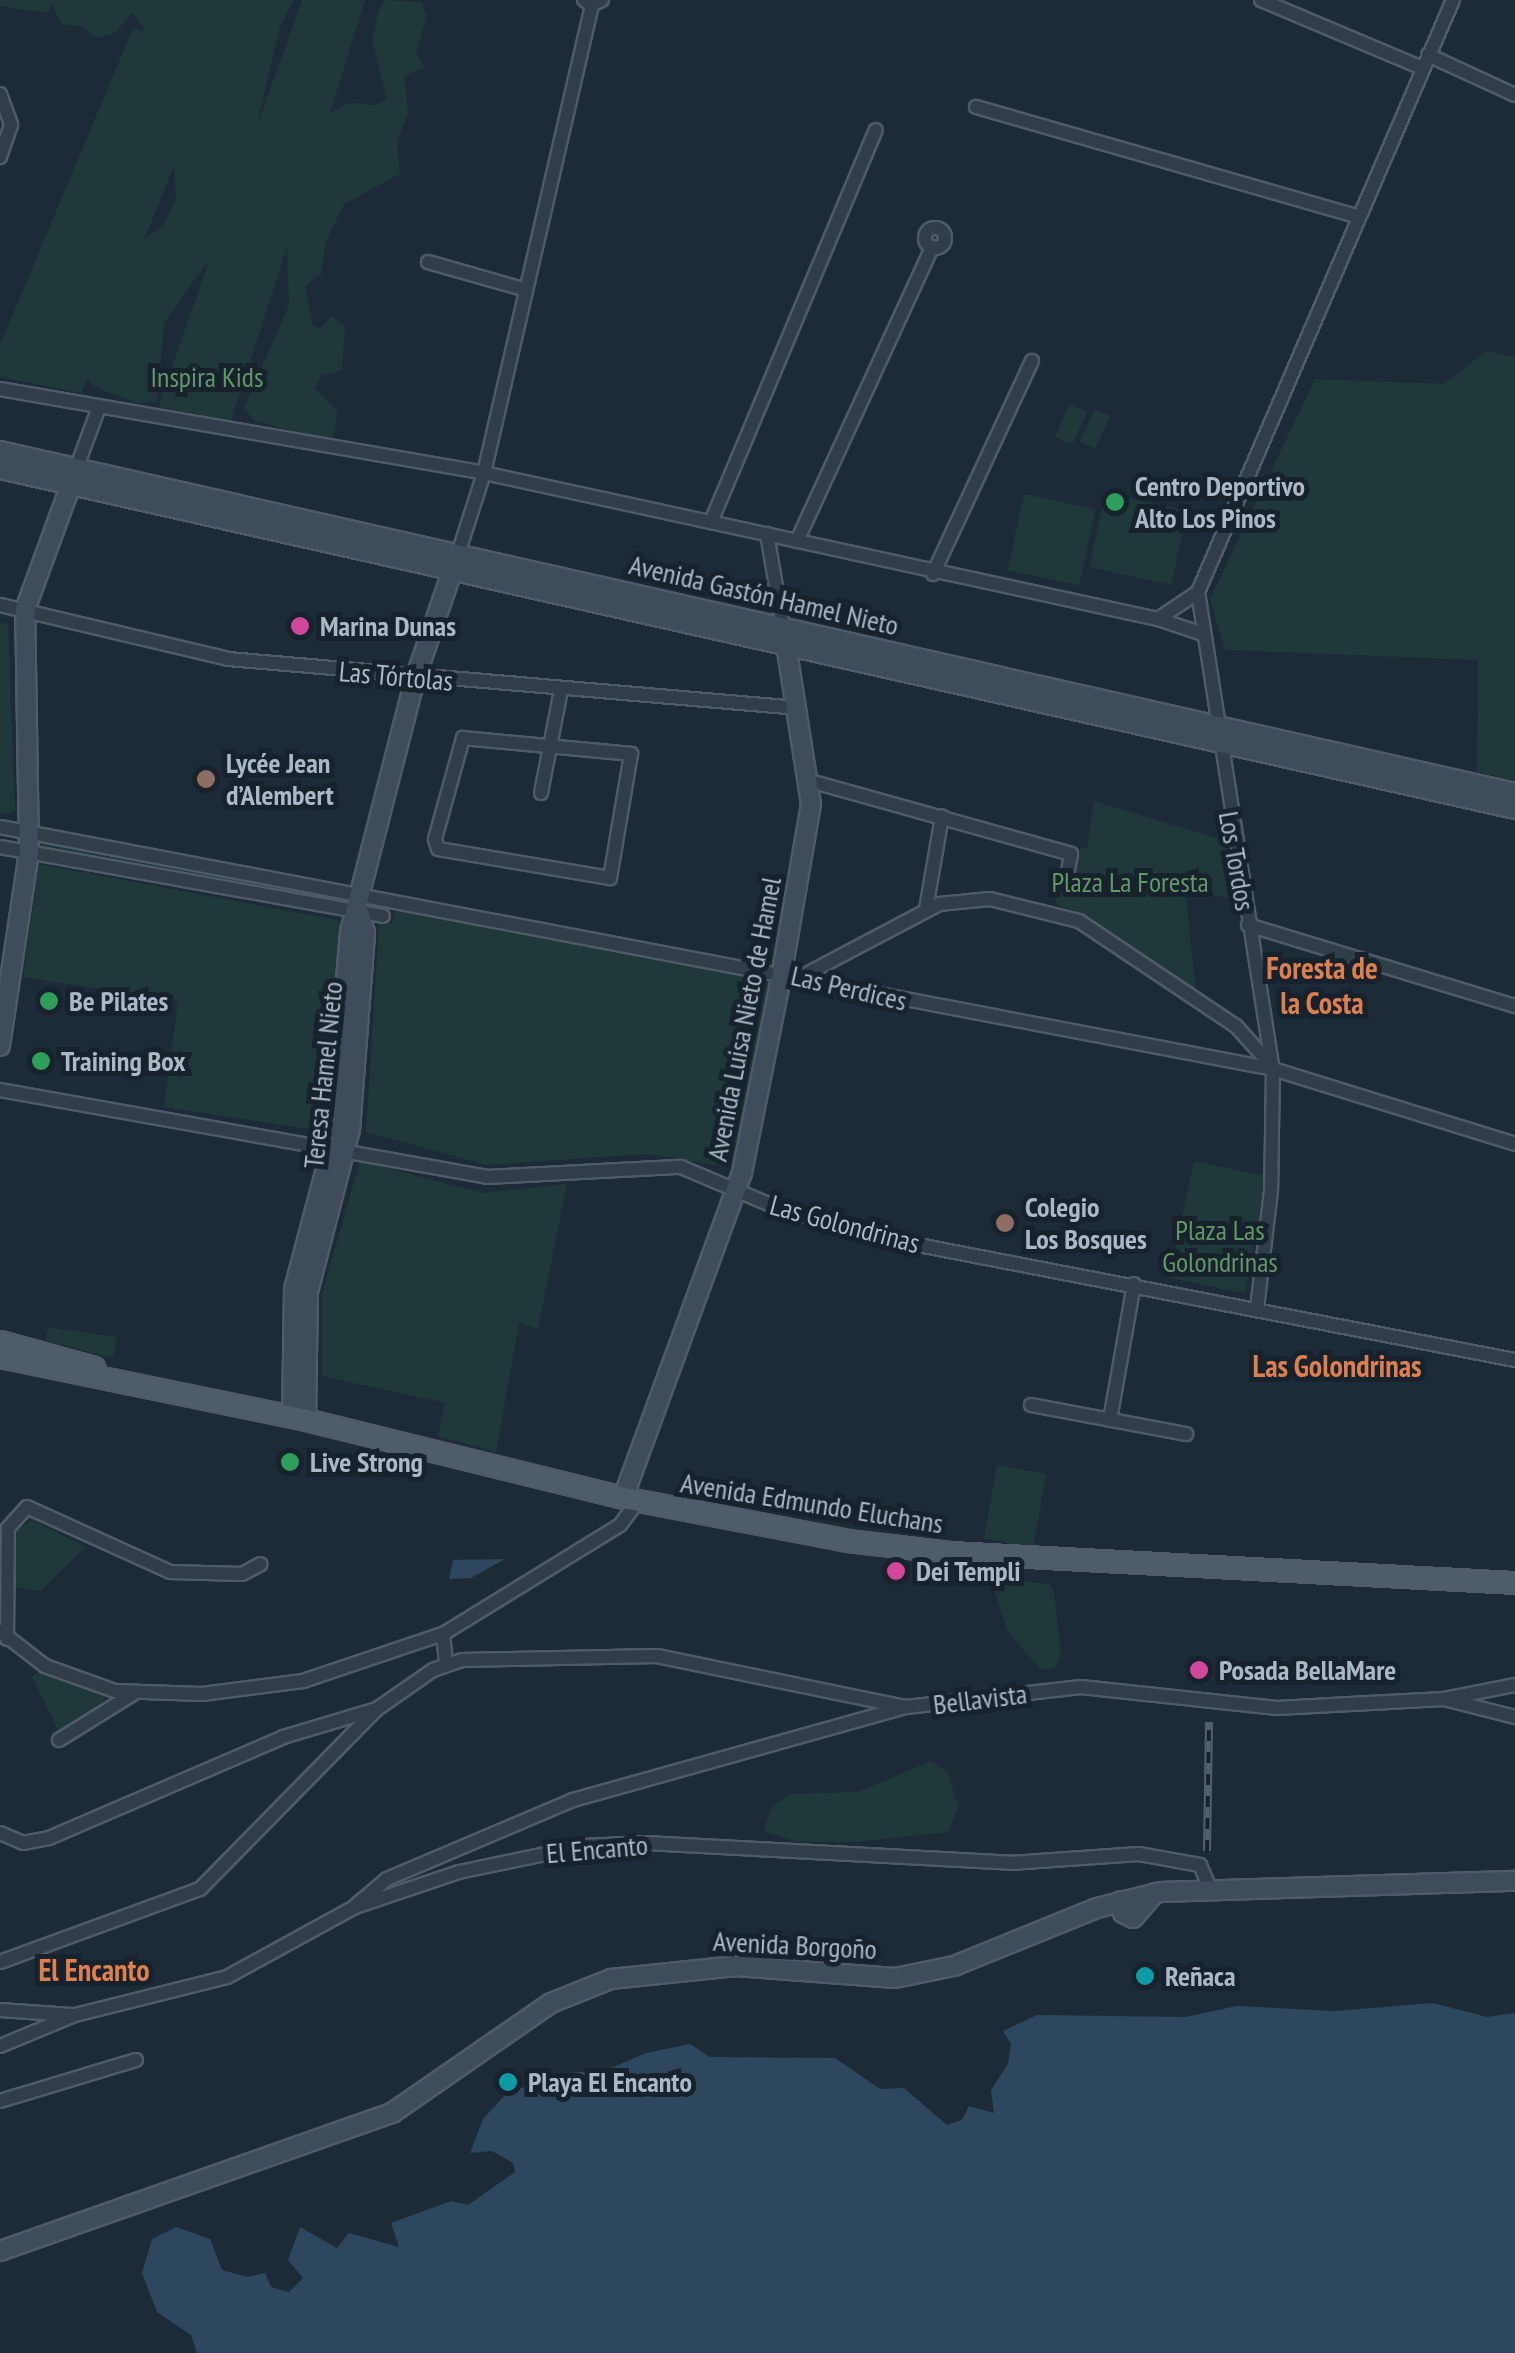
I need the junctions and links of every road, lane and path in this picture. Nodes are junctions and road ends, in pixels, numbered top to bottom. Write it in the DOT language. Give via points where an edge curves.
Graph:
graph roads {
  1 [pos="1261,0"];
  2 [pos="1453,0"];
  3 [pos="593,2"];
  4 [pos="1425,61"];
  5 [pos="0,94"];
  6 [pos="1515,96"];
  7 [pos="976,107"];
  8 [pos="876,130"];
  9 [pos="0,156"];
  10 [pos="1359,217"];
  11 [pos="932,248"];
  12 [pos="428,262"];
  13 [pos="526,290"];
  14 [pos="1032,361"];
  15 [pos="0,390"];
  16 [pos="99,408"];
  17 [pos="0,451"];
  18 [pos="0,469"];
  19 [pos="484,473"];
  20 [pos="73,477"];
  21 [pos="711,522"];
  22 [pos="767,534"];
  23 [pos="797,541"];
  24 [pos="455,562"];
  25 [pos="933,574"];
  26 [pos="1198,592"];
  27 [pos="0,604"];
  28 [pos="25,610"];
  29 [pos="1158,619"];
  30 [pos="1203,634"];
  31 [pos="784,636"];
  32 [pos="416,679"];
  33 [pos="561,690"];
  34 [pos="798,708"];
  35 [pos="1216,732"];
  36 [pos="554,744"];
  37 [pos="810,781"];
  38 [pos="541,793"];
  39 [pos="1515,793"];
  40 [pos="1515,809"];
  41 [pos="942,816"];
  42 [pos="0,827"];
  43 [pos="29,833"];
  44 [pos="0,847"];
  45 [pos="30,853"];
  46 [pos="1066,876"];
  47 [pos="360,903"];
  48 [pos="926,909"];
  49 [pos="383,916"];
  50 [pos="1248,925"];
  51 [pos="790,976"];
  52 [pos="1515,1006"];
  53 [pos="0,1046"];
  54 [pos="1273,1069"];
  55 [pos="0,1090"];
  56 [pos="1515,1144"];
  57 [pos="340,1148"];
  58 [pos="737,1188"];
  59 [pos="1134,1284"];
  60 [pos="1257,1309"];
  61 [pos="0,1342"];
  62 [pos="0,1360"];
  63 [pos="1515,1360"];
  64 [pos="115,1379"];
  65 [pos="1031,1405"];
  66 [pos="299,1419"];
  67 [pos="1110,1420"];
  68 [pos="1186,1434"];
  69 [pos="631,1499"];
  70 [pos="262,1564"];
  71 [pos="1515,1582"];
  72 [pos="443,1634"];
  73 [pos="4,1635"];
  74 [pos="446,1663"];
  75 [pos="1515,1685"];
  76 [pos="134,1694"];
  77 [pos="1444,1699"];
  78 [pos="906,1707"];
  79 [pos="377,1709"];
  80 [pos="1515,1718"];
  81 [pos="59,1740"];
  82 [pos="0,1833"];
  83 [pos="1515,1881"];
  84 [pos="1210,1889"];
  85 [pos="354,1907"];
  86 [pos="0,1962"];
  87 [pos="0,2010"];
  88 [pos="74,2015"];
  89 [pos="0,2046"];
  90 [pos="136,2060"];
  91 [pos="0,2101"];
  92 [pos="0,2250"];
  1 -- 4 [label="street"];
  2 -- 4 [label="street"];
  3 -- 13 [label="street"];
  4 -- 6 [label="street"];
  4 -- 10 [label="street"];
  5 -- 9 [label="street" via="11,125"];
  7 -- 10 [label="street"];
  8 -- 21 [label="street"];
  10 -- 26 [label="street"];
  11 -- 23 [label="street"];
  12 -- 13 [label="street"];
  13 -- 19 [label="street"];
  14 -- 25 [label="street"];
  15 -- 16 [label="street"];
  16 -- 19 [label="street"];
  16 -- 20 [label="street"];
  17 -- 20 [label="main road, Avenida Gastón Hamel Nieto"];
  18 -- 20 [label="main road, Avenida Gastón Hamel Nieto"];
  19 -- 21 [label="street"];
  19 -- 24 [label="street"];
  20 -- 24 [label="main road, Avenida Gastón Hamel Nieto"];
  20 -- 28 [label="main road"];
  21 -- 22 [label="street"];
  22 -- 23 [label="street"];
  22 -- 31 [label="street, Avenida Luisa Nieto de Hamel"];
  23 -- 25 [label="street"];
  24 -- 31 [label="main road, Avenida Gastón Hamel Nieto"];
  24 -- 32 [label="main road, Teresa Hamel Nieto"];
  25 -- 29 [label="street"];
  26 -- 29 [label="street"];
  26 -- 30 [label="street, Los Tordos"];
  27 -- 28 [label="street, Las Tórtolas"];
  28 -- 32 [label="street, Las Tórtolas" via="228,659"];
  28 -- 43 [label="main road"];
  29 -- 30 [label="street"];
  30 -- 35 [label="street, Los Tordos"];
  31 -- 34 [label="main road, Avenida Luisa Nieto de Hamel"];
  31 -- 35 [label="main road, Avenida Gastón Hamel Nieto"];
  32 -- 33 [label="street, Las Tórtolas"];
  32 -- 47 [label="main road, Teresa Hamel Nieto"];
  33 -- 34 [label="street, Las Tórtolas"];
  33 -- 36 [label="street"];
  34 -- 37 [label="main road, Avenida Luisa Nieto de Hamel"];
  35 -- 39 [label="main road, Avenida Gastón Hamel Nieto"];
  35 -- 40 [label="main road, Avenida Gastón Hamel Nieto"];
  35 -- 50 [label="street, Los Tordos"];
  36 -- 36 [label="street" via="463,738 435,839 438,849 610,878 631,754"];
  36 -- 38 [label="street"];
  37 -- 41 [label="street"];
  37 -- 51 [label="main road, Avenida Luisa Nieto de Hamel"];
  41 -- 46 [label="street" via="1071,854"];
  41 -- 48 [label="street"];
  42 -- 43 [label="street, Las Perdices"];
  43 -- 45 [label="main road"];
  43 -- 47 [label="street, Las Perdices"];
  44 -- 45 [label="street, Las Perdices"];
  45 -- 47 [label="street, Las Perdices"];
  45 -- 53 [label="main road"];
  47 -- 49 [label="street, Las Perdices"];
  47 -- 51 [label="street, Las Perdices"];
  47 -- 57 [label="main road, Teresa Hamel Nieto" via="350,932"];
  48 -- 51 [label="street"];
  48 -- 54 [label="street" via="978,898 1078,921 1246,1033"];
  50 -- 52 [label="street"];
  50 -- 54 [label="street, Los Tordos"];
  51 -- 54 [label="street, Las Perdices"];
  51 -- 58 [label="main road, Avenida Luisa Nieto de Hamel"];
  54 -- 56 [label="street, Las Perdices"];
  54 -- 60 [label="street, Los Tordos" via="1270,1191"];
  55 -- 57 [label="street, Las Golondrinas"];
  57 -- 58 [label="street, Las Golondrinas" via="497,1178 659,1164"];
  57 -- 66 [label="main road, Teresa Hamel Nieto" via="308,1292"];
  58 -- 59 [label="street, Las Golondrinas" via="783,1210 862,1232"];
  58 -- 69 [label="main road, Avenida Luisa Nieto de Hamel" via="716,1228"];
  59 -- 60 [label="street, Las Golondrinas"];
  59 -- 67 [label="street"];
  60 -- 63 [label="street, Las Golondrinas"];
  61 -- 64 [label="main road, Avenida Edmundo Eluchans"];
  62 -- 64 [label="main road, Avenida Edmundo Eluchans"];
  64 -- 66 [label="main road, Avenida Edmundo Eluchans"];
  65 -- 67 [label="street"];
  66 -- 69 [label="main road, Avenida Edmundo Eluchans"];
  67 -- 68 [label="street"];
  69 -- 71 [label="main road, Avenida Edmundo Eluchans" via="938,1552"];
  69 -- 72 [label="street" via="620,1525"];
  70 -- 73 [label="street" via="242,1574 170,1572 28,1506 8,1528"];
  72 -- 74 [label="street"];
  72 -- 76 [label="street" via="303,1681 236,1692"];
  73 -- 76 [label="street" via="62,1674"];
  74 -- 78 [label="street, Bellavista" via="657,1656"];
  74 -- 79 [label="street"];
  75 -- 77 [label="street"];
  76 -- 81 [label="street"];
  77 -- 78 [label="street, Bellavista" via="1277,1708 1081,1688"];
  77 -- 80 [label="street, Bellavista"];
  78 -- 85 [label="street" via="573,1800 387,1878"];
  79 -- 82 [label="street" via="282,1737 49,1838 23,1843"];
  79 -- 86 [label="street" via="200,1889"];
  83 -- 84 [label="main road, Avenida Borgoño"];
  84 -- 85 [label="street, El Encanto" via="1200,1865 1139,1854 1011,1864 646,1843 524,1856"];
  84 -- 92 [label="main road, Avenida Borgoño" via="1121,1901 914,1975 736,1966 611,1978 551,2003 392,2113"];
  85 -- 88 [label="street, El Encanto" via="227,1977"];
  87 -- 88 [label="street"];
  88 -- 89 [label="street, El Encanto"];
  90 -- 91 [label="street"];
}
